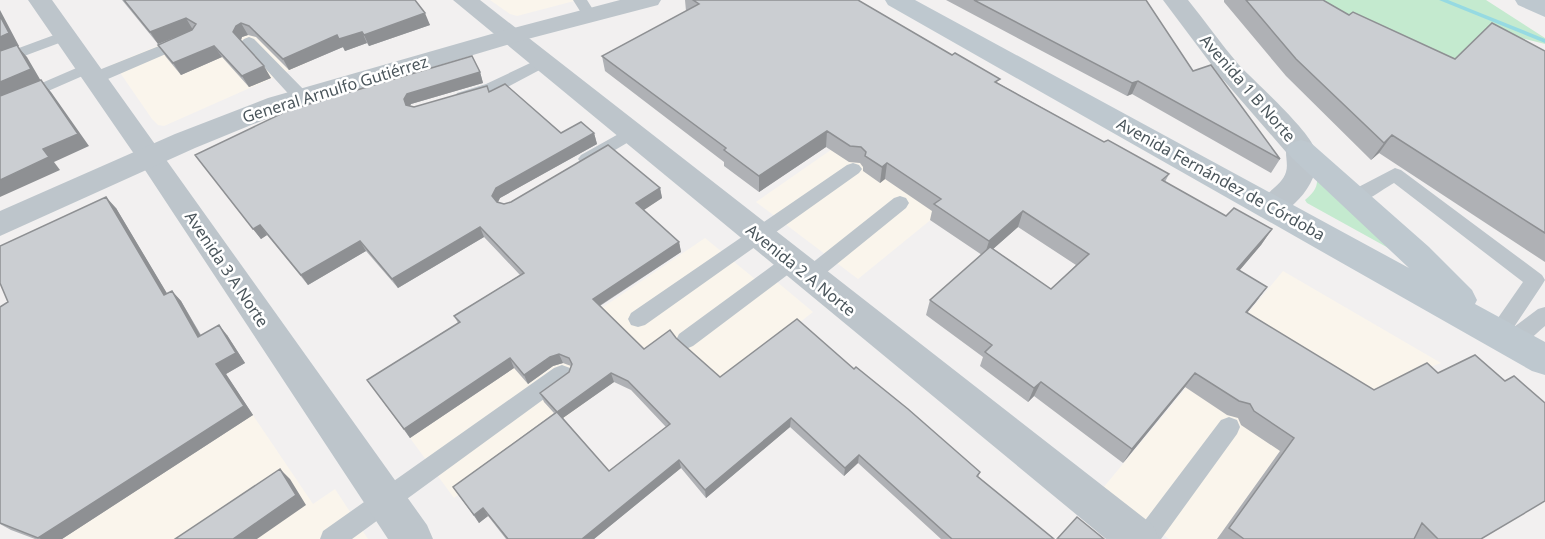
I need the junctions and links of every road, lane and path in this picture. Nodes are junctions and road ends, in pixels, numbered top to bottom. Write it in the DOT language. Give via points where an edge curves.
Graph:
graph roads {
  1 [pos="40,0"];
  2 [pos="465,0"];
  3 [pos="649,0"];
  4 [pos="897,0"];
  5 [pos="1175,0"];
  6 [pos="1527,0"];
  7 [pos="585,8"];
  8 [pos="1545,10"];
  9 [pos="65,36"];
  10 [pos="511,36"];
  11 [pos="194,37"];
  12 [pos="249,42"];
  13 [pos="0,60"];
  14 [pos="543,62"];
  15 [pos="92,73"];
  16 [pos="301,97"];
  17 [pos="450,101"];
  18 [pos="0,107"];
  19 [pos="631,133"];
  20 [pos="1301,150"];
  21 [pos="151,157"];
  22 [pos="574,166"];
  23 [pos="853,169"];
  24 [pos="1353,198"];
  25 [pos="900,203"];
  26 [pos="1271,207"];
  27 [pos="0,224"];
  28 [pos="758,235"];
  29 [pos="800,269"];
  30 [pos="1545,315"];
  31 [pos="638,320"];
  32 [pos="1498,334"];
  33 [pos="686,339"];
  34 [pos="1545,360"];
  35 [pos="562,374"];
  36 [pos="1229,428"];
  37 [pos="386,500"];
  38 [pos="332,539"];
  39 [pos="412,539"];
  40 [pos="1138,539"];
  41 [pos="1146,539"];
  1 -- 9 [label="street, Avenida 3 A Norte"];
  2 -- 10 [label="street, Avenida 2 A Norte"];
  3 -- 7 [label="street, General Arnulfo Gutiérrez"];
  4 -- 26 [label="main road, Avenida Fernández de Córdoba"];
  5 -- 20 [label="street, Avenida 1 B Norte" via="1229,70"];
  6 -- 8 [label="main road"];
  7 -- 10 [label="street, General Arnulfo Gutiérrez"];
  9 -- 13 [label="lane"];
  9 -- 15 [label="street, Avenida 3 A Norte"];
  10 -- 14 [label="street, Avenida 2 A Norte"];
  10 -- 16 [label="street, General Arnulfo Gutiérrez"];
  11 -- 15 [label="lane"];
  12 -- 16 [label="lane"];
  14 -- 17 [label="lane" via="492,88"];
  14 -- 19 [label="street, Avenida 2 A Norte"];
  15 -- 18 [label="lane"];
  15 -- 21 [label="street, Avenida 3 A Norte"];
  16 -- 21 [label="street, General Arnulfo Gutiérrez"];
  19 -- 22 [label="lane"];
  19 -- 28 [label="street, Avenida 2 A Norte"];
  20 -- 24 [label="main road"];
  20 -- 26 [label="street, Avenida 1 B Norte" via="1301,172 1292,188"];
  21 -- 27 [label="street, General Arnulfo Gutiérrez"];
  21 -- 37 [label="street, Avenida 3 A Norte"];
  23 -- 28 [label="lane"];
  24 -- 32 [label="main road"];
  24 -- 32 [label="lane" via="1395,174 1535,280"];
  25 -- 29 [label="lane"];
  26 -- 32 [label="main road, Avenida Fernández de Córdoba"];
  28 -- 29 [label="street, Avenida 2 A Norte"];
  28 -- 31 [label="lane"];
  29 -- 33 [label="lane"];
  29 -- 40 [label="street, Avenida 2 A Norte"];
  30 -- 32 [label="lane"];
  32 -- 34 [label="main road, Avenida Fernández de Córdoba"];
  35 -- 37 [label="lane"];
  36 -- 41 [label="lane"];
  37 -- 38 [label="lane"];
  37 -- 39 [label="street, Avenida 3 A Norte"];
}
